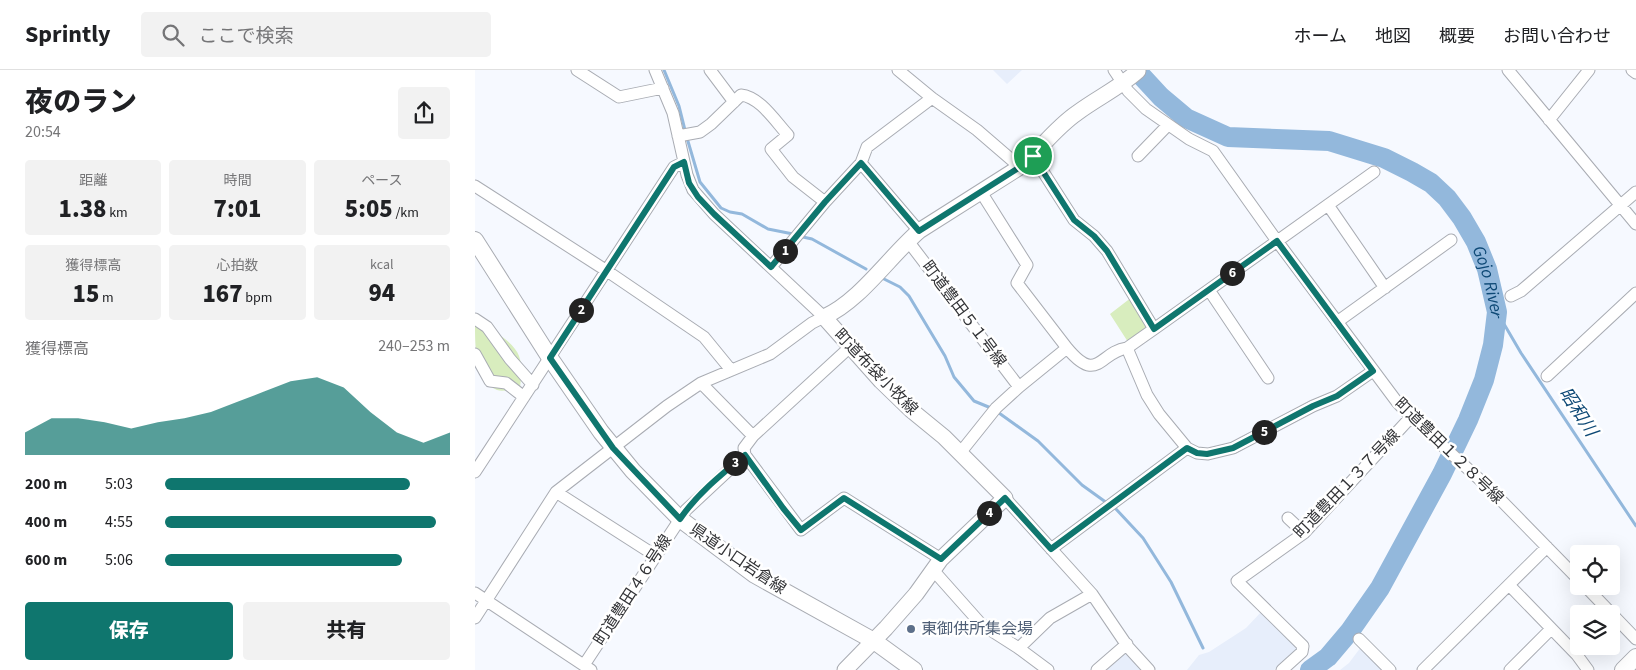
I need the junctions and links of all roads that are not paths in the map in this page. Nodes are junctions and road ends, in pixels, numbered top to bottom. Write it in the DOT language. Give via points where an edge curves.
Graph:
graph roads {
  1 [pos="577,70"];
  2 [pos="655,70"];
  3 [pos="710,70"];
  4 [pos="1115,70"];
  5 [pos="1508,70"];
  6 [pos="1589,70"];
  7 [pos="1632,70"];
  8 [pos="1139,71"];
  9 [pos="905,72"];
  10 [pos="1636,73"];
  11 [pos="1124,83"];
  12 [pos="663,88"];
  13 [pos="932,98"];
  14 [pos="734,102"];
  15 [pos="1549,120"];
  16 [pos="1168,125"];
  17 [pos="678,136"];
  18 [pos="1033,156"];
  19 [pos="1138,156"];
  20 [pos="684,162"];
  21 [pos="861,163"];
  22 [pos="1020,167"];
  23 [pos="1374,172"];
  24 [pos="475,186"];
  25 [pos="981,192"];
  26 [pos="1636,192"];
  27 [pos="825,202"];
  28 [pos="1327,205"];
  29 [pos="1620,205"];
  30 [pos="1636,224"];
  31 [pos="914,236"];
  32 [pos="475,240"];
  33 [pos="1451,240"];
  34 [pos="1277,241"];
  35 [pos="771,267"];
  36 [pos="607,271"];
  37 [pos="1385,288"];
  38 [pos="1209,290"];
  39 [pos="1636,293"];
  40 [pos="1511,296"];
  41 [pos="825,317"];
  42 [pos="475,319"];
  43 [pos="1337,322"];
  44 [pos="1154,329"];
  45 [pos="850,347"];
  46 [pos="1067,348"];
  47 [pos="1127,348"];
  48 [pos="475,354"];
  49 [pos="550,358"];
  50 [pos="731,370"];
  51 [pos="1373,371"];
  52 [pos="1547,376"];
  53 [pos="1268,378"];
  54 [pos="701,383"];
  55 [pos="533,385"];
  56 [pos="1019,386"];
  57 [pos="524,397"];
  58 [pos="1411,417"];
  59 [pos="753,436"];
  60 [pos="613,448"];
  61 [pos="1187,448"];
  62 [pos="960,453"];
  63 [pos="745,455"];
  64 [pos="475,472"];
  65 [pos="556,492"];
  66 [pos="1005,498"];
  67 [pos="1288,518"];
  68 [pos="680,519"];
  69 [pos="1304,532"];
  70 [pos="1547,547"];
  71 [pos="1051,549"];
  72 [pos="655,556"];
  73 [pos="937,565"];
  74 [pos="1570,571"];
  75 [pos="1509,585"];
  76 [pos="475,593"];
  77 [pos="1092,594"];
  78 [pos="1594,595"];
  79 [pos="486,601"];
  80 [pos="475,618"];
  81 [pos="1551,629"];
  82 [pos="1359,639"];
  83 [pos="1636,639"];
  84 [pos="874,641"];
  85 [pos="1127,644"];
  86 [pos="1019,648"];
  87 [pos="1636,657"];
  88 [pos="587,668"];
  89 [pos="845,670"];
  90 [pos="914,670"];
  91 [pos="1048,670"];
  92 [pos="1097,670"];
  93 [pos="1149,670"];
  94 [pos="1281,670"];
  95 [pos="1390,670"];
  96 [pos="1423,670"];
  97 [pos="1510,670"];
  98 [pos="1588,670"];
  99 [pos="1623,670"];
  1 -- 12 [label="street" via="619,97"];
  2 -- 12 [label="street"];
  3 -- 14 [label="street"];
  4 -- 11 [label="street, 町道豊田１２８号線"];
  5 -- 15 [label="street"];
  6 -- 15 [label="street"];
  7 -- 10 [label="street"];
  8 -- 11 [label="street, 町道布袋小牧線"];
  9 -- 13 [label="street"];
  11 -- 16 [label="street, 町道豊田１２８号線" via="1137,102"];
  11 -- 18 [label="street, 町道布袋小牧線" via="1077,112"];
  12 -- 17 [label="street"];
  13 -- 21 [label="street" via="867,147"];
  13 -- 22 [label="street" via="977,130"];
  14 -- 17 [label="street" via="700,132"];
  14 -- 27 [label="street" via="741,95 756,101 788,135 771,150 793,177"];
  15 -- 29 [label="street"];
  16 -- 19 [label="street"];
  16 -- 34 [label="street, 町道豊田１２８号線" via="1213,151"];
  17 -- 20 [label="street"];
  18 -- 22 [label="street, 町道布袋小牧線"];
  18 -- 44 [label="street" via="1074,220 1107,251"];
  20 -- 35 [label="street" via="689,183 698,197"];
  20 -- 36 [label="street" via="674,167"];
  21 -- 27 [label="street"];
  21 -- 31 [label="street, 町道豊田５１号線"];
  22 -- 25 [label="street, 町道布袋小牧線"];
  23 -- 28 [label="street"];
  24 -- 36 [label="street"];
  25 -- 31 [label="street, 町道布袋小牧線"];
  25 -- 46 [label="street" via="1027,264 1017,283"];
  26 -- 29 [label="street"];
  27 -- 35 [label="street"];
  28 -- 34 [label="street"];
  28 -- 37 [label="street"];
  29 -- 30 [label="street"];
  29 -- 40 [label="street" via="1521,292"];
  31 -- 41 [label="street, 町道布袋小牧線" via="849,301"];
  31 -- 56 [label="street, 町道豊田５１号線"];
  32 -- 49 [label="main road, 県道小口岩倉線"];
  33 -- 37 [label="street"];
  34 -- 38 [label="street"];
  34 -- 43 [label="street, 町道豊田１２８号線"];
  35 -- 41 [label="street"];
  36 -- 49 [label="street"];
  36 -- 50 [label="street" via="704,337"];
  37 -- 43 [label="street"];
  38 -- 44 [label="street"];
  38 -- 53 [label="street"];
  39 -- 52 [label="street"];
  41 -- 45 [label="street, 町道布袋小牧線"];
  41 -- 50 [label="street" via="811,323 770,354"];
  42 -- 55 [label="street" via="487,327"];
  43 -- 51 [label="street, 町道豊田１２８号線"];
  44 -- 47 [label="street"];
  45 -- 59 [label="street, 町道豊田４６号線"];
  45 -- 62 [label="street, 町道布袋小牧線" via="887,387"];
  46 -- 47 [label="street" via="1088,366 1095,366"];
  46 -- 56 [label="street"];
  47 -- 61 [label="street" via="1147,395"];
  48 -- 57 [label="street" via="490,381 506,383"];
  49 -- 55 [label="street"];
  49 -- 60 [label="main road, 県道小口岩倉線"];
  50 -- 54 [label="street"];
  51 -- 58 [label="street, 町道豊田１２８号線"];
  51 -- 61 [label="street" via="1337,396 1233,448 1207,454"];
  54 -- 59 [label="street"];
  54 -- 60 [label="street"];
  55 -- 57 [label="street"];
  56 -- 62 [label="street" via="996,408"];
  57 -- 64 [label="street"];
  58 -- 69 [label="street, 町道豊田１３７号線"];
  58 -- 70 [label="street, 町道豊田１２８号線"];
  59 -- 63 [label="street, 町道豊田４６号線" via="745,448"];
  60 -- 65 [label="street"];
  60 -- 68 [label="main road, 県道小口岩倉線"];
  61 -- 71 [label="street"];
  62 -- 66 [label="street, 町道布袋小牧線"];
  63 -- 68 [label="street, 町道豊田４６号線"];
  63 -- 73 [label="street" via="801,530 844,498"];
  65 -- 72 [label="street"];
  65 -- 79 [label="street"];
  66 -- 71 [label="street"];
  66 -- 73 [label="street"];
  67 -- 69 [label="street"];
  68 -- 72 [label="street, 町道豊田４６号線"];
  68 -- 84 [label="main road, 県道小口岩倉線" via="755,575"];
  69 -- 94 [label="street, 町道豊田１３７号線" via="1237,581 1303,646 1302,652"];
  70 -- 74 [label="street, 町道豊田１２８号線"];
  70 -- 75 [label="street"];
  71 -- 77 [label="street"];
  72 -- 88 [label="street, 町道豊田４６号線"];
  73 -- 84 [label="street"];
  73 -- 86 [label="street" via="981,624"];
  75 -- 81 [label="street"];
  75 -- 96 [label="street"];
  76 -- 79 [label="street"];
  77 -- 85 [label="street"];
  77 -- 86 [label="street" via="1050,618"];
  78 -- 83 [label="street"];
  79 -- 80 [label="street"];
  79 -- 88 [label="street"];
  81 -- 97 [label="street"];
  81 -- 98 [label="street"];
  82 -- 95 [label="street"];
  84 -- 89 [label="street"];
  84 -- 90 [label="main road, 県道小口岩倉線"];
  85 -- 92 [label="street"];
  85 -- 93 [label="street"];
  86 -- 91 [label="street"];
  87 -- 99 [label="main road"];
}
